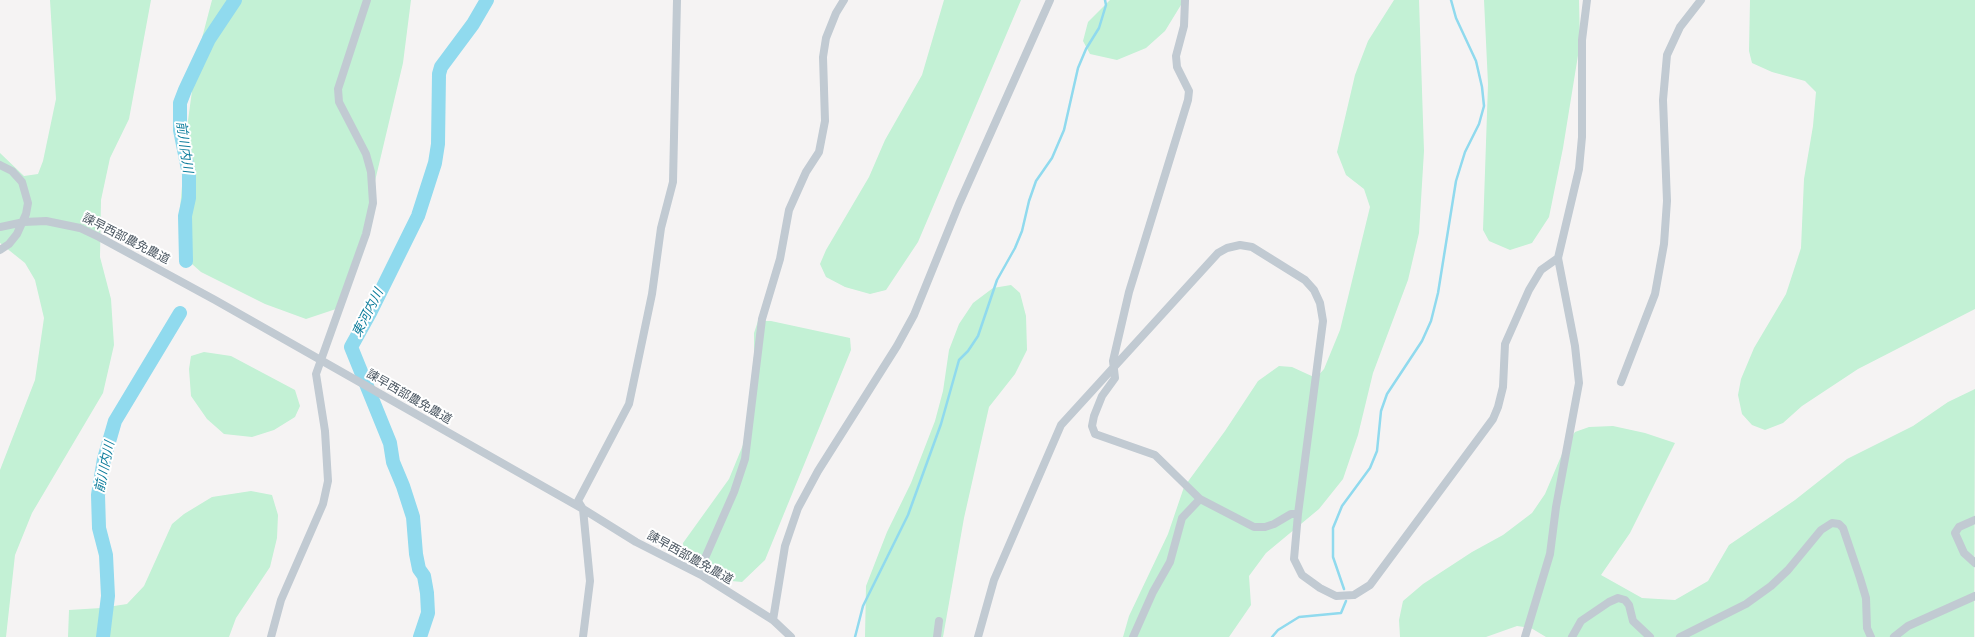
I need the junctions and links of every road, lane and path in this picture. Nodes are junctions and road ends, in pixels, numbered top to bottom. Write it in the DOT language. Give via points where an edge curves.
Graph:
graph roads {
  1 [pos="367,0"];
  2 [pos="677,0"];
  3 [pos="844,0"];
  4 [pos="1050,0"];
  5 [pos="1185,0"];
  6 [pos="1586,0"];
  7 [pos="1701,0"];
  8 [pos="0,165"];
  9 [pos="0,228"];
  10 [pos="0,250"];
  11 [pos="1558,258"];
  12 [pos="320,360"];
  13 [pos="1114,367"];
  14 [pos="1621,382"];
  15 [pos="1200,499"];
  16 [pos="583,509"];
  17 [pos="1298,514"];
  18 [pos="1975,520"];
  19 [pos="1975,563"];
  20 [pos="703,576"];
  21 [pos="1975,596"];
  22 [pos="773,620"];
  23 [pos="938,621"];
  24 [pos="271,637"];
  25 [pos="583,637"];
  26 [pos="791,637"];
  27 [pos="937,637"];
  28 [pos="978,637"];
  29 [pos="1133,637"];
  30 [pos="1526,637"];
  31 [pos="1572,637"];
  32 [pos="1650,637"];
  33 [pos="1680,637"];
  34 [pos="1871,637"];
  35 [pos="1894,637"];
  1 -- 12 [label="street" via="338,89 338,102 366,154 371,172 373,203 366,234"];
  2 -- 16 [label="street" via="673,182 661,228 652,294 629,404 578,501"];
  3 -- 20 [label="street" via="826,38 823,57 825,121 818,152 789,210 780,259 762,319 745,459 734,492 705,558"];
  4 -- 22 [label="street" via="959,204 914,315 798,508 785,546"];
  5 -- 13 [label="street" via="1184,26 1176,56 1177,67 1189,91 1188,100 1129,292 1112,361"];
  6 -- 11 [label="street" via="1582,40 1582,137 1579,169"];
  7 -- 14 [label="street" via="1680,27 1668,55 1663,100 1666,201 1664,244 1655,294"];
  8 -- 10 [label="street" via="12,171 22,182 28,203 17,234"];
  9 -- 12 [label="street, 諫早西部農免農道" via="24,222 46,221 80,228 159,269"];
  11 -- 17 [label="street" via="1541,270 1529,290 1505,344 1503,387 1493,419 1370,585 1354,595 1336,596 1302,575 1294,559"];
  11 -- 30 [label="street" via="1575,346 1579,383 1550,554"];
  12 -- 16 [label="street, 諫早西部農免農道"];
  12 -- 24 [label="street" via="316,374 325,432 328,481 323,504 281,600"];
  13 -- 15 [label="street" via="1115,378 1102,396 1094,416 1092,426 1095,434 1155,455"];
  13 -- 17 [label="street" via="1218,252 1226,248 1240,245 1252,247 1305,280 1314,290 1320,303 1323,321"];
  13 -- 28 [label="street" via="1061,425 994,580"];
  15 -- 17 [label="street" via="1254,527 1269,526 1291,514"];
  15 -- 29 [label="street" via="1182,518 1170,562"];
  16 -- 20 [label="street, 諫早西部農免農道" via="636,542"];
  16 -- 25 [label="street" via="590,581"];
  18 -- 19 [label="street" via="1959,527 1955,532 1964,553"];
  20 -- 22 [label="street, 諫早西部農免農道"];
  21 -- 35 [label="street" via="1908,626"];
  22 -- 26 [label="street, 諫早西部農免農道"];
  23 -- 27 [label="street"];
  31 -- 32 [label="street" via="1581,621 1618,598 1625,600 1633,621"];
  33 -- 34 [label="street" via="1746,604 1771,586 1788,570 1820,530 1832,524 1838,524 1843,528 1866,598 1867,628"];
}
